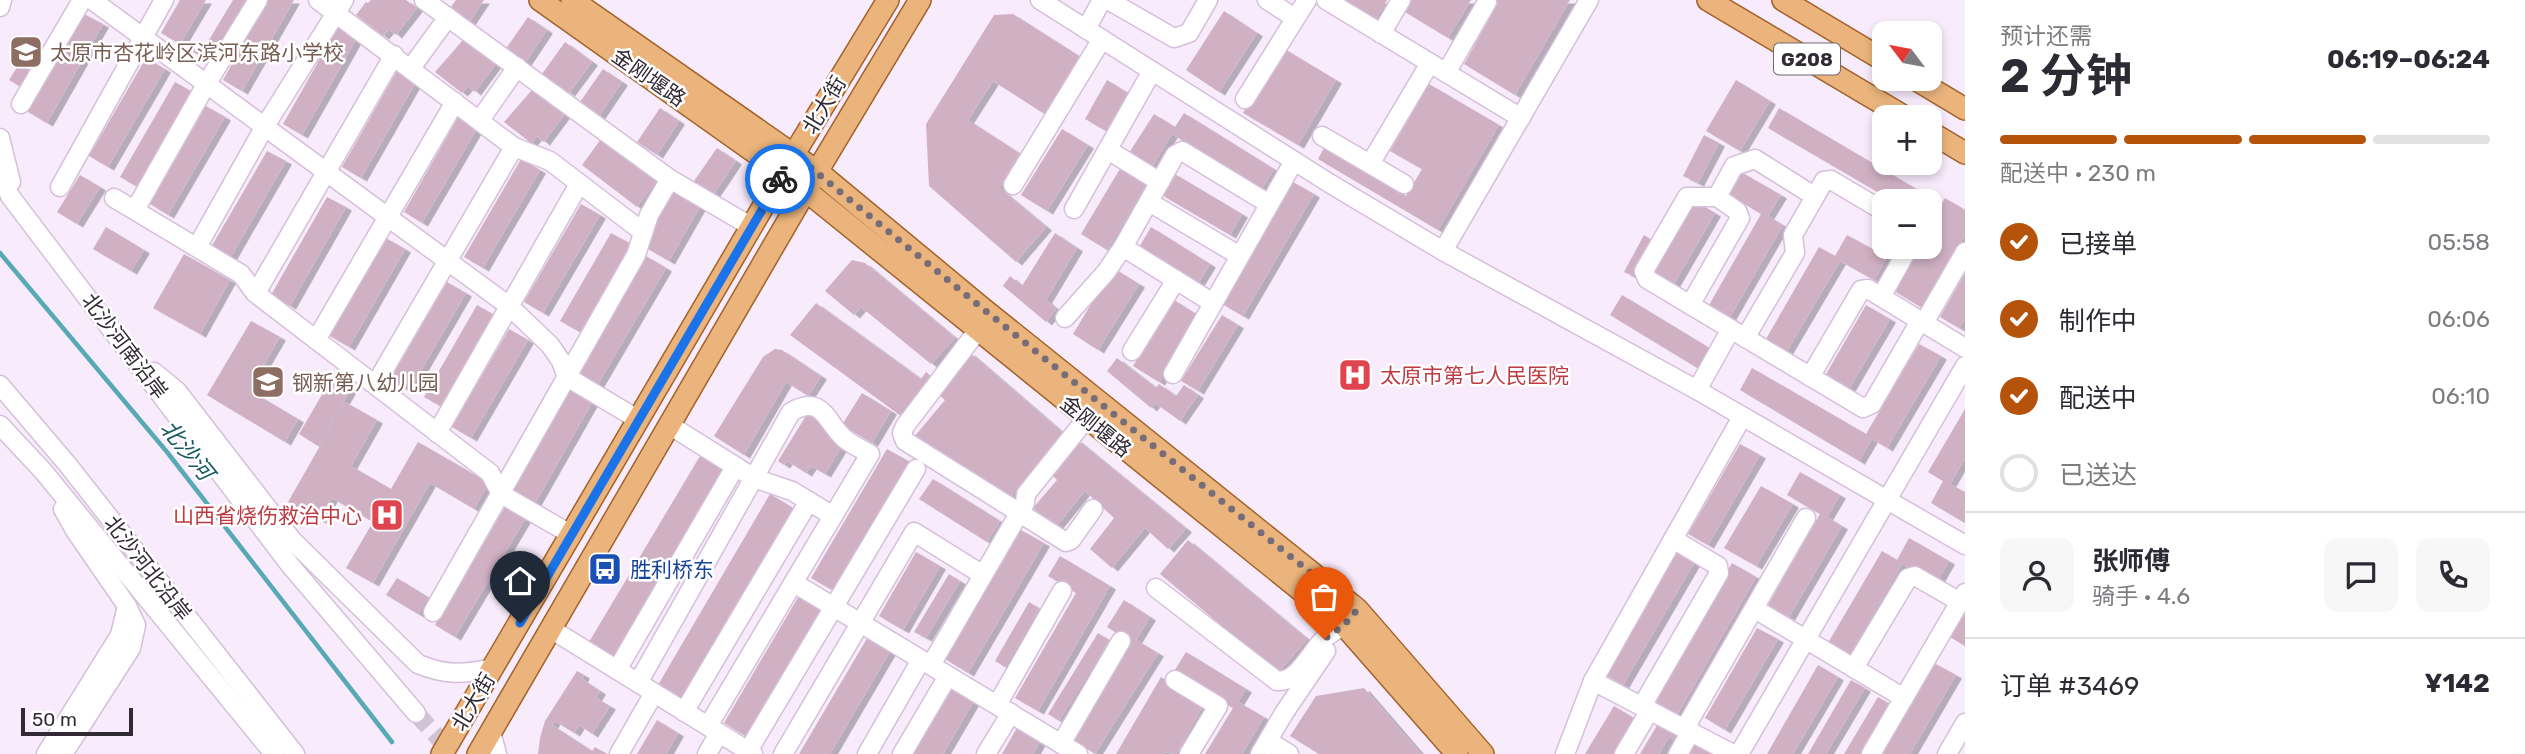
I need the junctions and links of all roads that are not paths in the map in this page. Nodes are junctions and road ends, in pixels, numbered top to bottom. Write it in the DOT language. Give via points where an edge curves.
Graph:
graph roads {
  1 [pos="2,0"];
  2 [pos="82,0"];
  3 [pos="92,0"];
  4 [pos="164,0"];
  5 [pos="258,0"];
  6 [pos="318,0"];
  7 [pos="424,0"];
  8 [pos="540,0"];
  9 [pos="572,0"];
  10 [pos="888,0"];
  11 [pos="920,0"];
  12 [pos="1040,0"];
  13 [pos="1102,0"];
  14 [pos="1108,0"];
  15 [pos="1208,0"];
  16 [pos="1267,0"];
  17 [pos="1307,0"];
  18 [pos="1326,0"];
  19 [pos="1401,0"];
  20 [pos="1589,0"];
  21 [pos="1708,0"];
  22 [pos="1783,0"];
  23 [pos="1486,2"];
  24 [pos="339,6"];
  25 [pos="0,7"];
  26 [pos="447,17"];
  27 [pos="1295,18"];
  28 [pos="1086,29"];
  29 [pos="1381,34"];
  30 [pos="144,36"];
  31 [pos="1102,39"];
  32 [pos="1872,53"];
  33 [pos="394,55"];
  34 [pos="517,67"];
  35 [pos="411,68"];
  36 [pos="1438,68"];
  37 [pos="1152,71"];
  38 [pos="207,82"];
  39 [pos="1935,91"];
  40 [pos="1245,99"];
  41 [pos="455,102"];
  42 [pos="22,104"];
  43 [pos="1885,105"];
  44 [pos="1965,109"];
  45 [pos="1521,118"];
  46 [pos="480,120"];
  47 [pos="265,126"];
  48 [pos="1322,136"];
  49 [pos="0,138"];
  50 [pos="1942,139"];
  51 [pos="514,147"];
  52 [pos="1108,150"];
  53 [pos="1965,153"];
  54 [pos="1294,161"];
  55 [pos="789,163"];
  56 [pos="1370,164"];
  57 [pos="0,171"];
  58 [pos="327,171"];
  59 [pos="670,178"];
  60 [pos="812,181"];
  61 [pos="1160,182"];
  62 [pos="579,184"];
  63 [pos="1404,184"];
  64 [pos="1013,185"];
  65 [pos="60,187"];
  66 [pos="1814,196"];
  67 [pos="1717,197"];
  68 [pos="114,198"];
  69 [pos="1149,202"];
  70 [pos="16,203"];
  71 [pos="1269,204"];
  72 [pos="1872,204"];
  73 [pos="1074,209"];
  74 [pos="135,211"];
  75 [pos="388,216"];
  76 [pos="752,227"];
  77 [pos="643,232"];
  78 [pos="197,247"];
  79 [pos="1124,247"];
  80 [pos="1443,251"];
  81 [pos="1965,252"];
  82 [pos="1240,256"];
  83 [pos="1902,259"];
  84 [pos="448,261"];
  85 [pos="1176,280"];
  86 [pos="256,293"];
  87 [pos="1881,297"];
  88 [pos="1213,303"];
  89 [pos="1690,305"];
  90 [pos="509,306"];
  91 [pos="1065,318"];
  92 [pos="1922,322"];
  93 [pos="978,330"];
  94 [pos="1738,334"];
  95 [pos="316,340"];
  96 [pos="1965,348"];
  97 [pos="127,349"];
  98 [pos="1132,351"];
  99 [pos="1965,366"];
  100 [pos="1173,374"];
  101 [pos="567,377"];
  102 [pos="1810,377"];
  103 [pos="0,385"];
  104 [pos="375,385"];
  105 [pos="1697,390"];
  106 [pos="1093,410"];
  107 [pos="1742,416"];
  108 [pos="639,420"];
  109 [pos="0,425"];
  110 [pos="671,426"];
  111 [pos="437,433"];
  112 [pos="735,467"];
  113 [pos="916,469"];
  114 [pos="43,471"];
  115 [pos="754,478"];
  116 [pos="501,494"];
  117 [pos="1886,500"];
  118 [pos="809,501"];
  119 [pos="1093,509"];
  120 [pos="1019,512"];
  121 [pos="833,516"];
  122 [pos="1806,518"];
  123 [pos="703,522"];
  124 [pos="723,534"];
  125 [pos="572,535"];
  126 [pos="1672,539"];
  127 [pos="1965,545"];
  128 [pos="983,575"];
  129 [pos="794,583"];
  130 [pos="1156,588"];
  131 [pos="1062,591"];
  132 [pos="1963,598"];
  133 [pos="127,606"];
  134 [pos="834,607"];
  135 [pos="1755,609"];
  136 [pos="433,612"];
  137 [pos="1350,617"];
  138 [pos="860,623"];
  139 [pos="551,629"];
  140 [pos="1806,639"];
  141 [pos="1122,641"];
  142 [pos="926,662"];
  143 [pos="494,668"];
  144 [pos="1854,668"];
  145 [pos="617,670"];
  146 [pos="948,676"];
  147 [pos="1175,680"];
  148 [pos="1593,681"];
  149 [pos="638,683"];
  150 [pos="654,693"];
  151 [pos="1904,698"];
  152 [pos="1646,708"];
  153 [pos="1004,709"];
  154 [pos="684,712"];
  155 [pos="416,713"];
  156 [pos="1965,723"];
  157 [pos="713,729"];
  158 [pos="1688,730"];
  159 [pos="491,732"];
  160 [pos="1061,744"];
  161 [pos="1264,747"];
  162 [pos="751,752"];
  163 [pos="1739,753"];
  164 [pos="46,754"];
  165 [pos="63,754"];
  166 [pos="274,754"];
  167 [pos="295,754"];
  168 [pos="442,754"];
  169 [pos="478,754"];
  170 [pos="497,754"];
  171 [pos="619,754"];
  172 [pos="707,754"];
  173 [pos="783,754"];
  174 [pos="867,754"];
  175 [pos="902,754"];
  176 [pos="986,754"];
  177 [pos="1078,754"];
  178 [pos="1189,754"];
  179 [pos="1289,754"];
  180 [pos="1457,754"];
  181 [pos="1483,754"];
  182 [pos="1565,754"];
  183 [pos="1624,754"];
  184 [pos="1678,754"];
  185 [pos="1871,754"];
  186 [pos="1947,754"];
  1 -- 25 [label="street"];
  2 -- 42 [label="street"];
  3 -- 30 [label="street"];
  4 -- 30 [label="street"];
  5 -- 38 [label="street"];
  6 -- 24 [label="street"];
  7 -- 26 [label="street"];
  8 -- 55 [label="main road, 金刚堰路"];
  9 -- 55 [label="main road"];
  10 -- 55 [label="main road, 北大街"];
  11 -- 60 [label="main road, 北大街"];
  12 -- 28 [label="street"];
  13 -- 28 [label="street"];
  14 -- 15 [label="street" via="1174,38 1189,33"];
  16 -- 27 [label="street"];
  17 -- 27 [label="street"];
  18 -- 29 [label="street"];
  19 -- 29 [label="street"];
  20 -- 45 [label="street"];
  21 -- 43 [label="main road, G208"];
  22 -- 32 [label="main road, G208"];
  23 -- 36 [label="street"];
  24 -- 33 [label="street"];
  24 -- 47 [label="street"];
  26 -- 34 [label="street"];
  26 -- 35 [label="street"];
  27 -- 40 [label="street"];
  28 -- 31 [label="street"];
  29 -- 36 [label="street"];
  30 -- 38 [label="street"];
  30 -- 65 [label="street"];
  31 -- 37 [label="street"];
  31 -- 64 [label="street"];
  33 -- 35 [label="street"];
  33 -- 58 [label="street"];
  34 -- 46 [label="street"];
  34 -- 59 [label="street"];
  35 -- 41 [label="street"];
  36 -- 45 [label="street"];
  36 -- 56 [label="street"];
  37 -- 52 [label="street"];
  37 -- 54 [label="street"];
  38 -- 47 [label="street"];
  38 -- 74 [label="street"];
  39 -- 44 [label="main road"];
  41 -- 46 [label="street"];
  41 -- 75 [label="street"];
  45 -- 80 [label="street"];
  46 -- 51 [label="street"];
  47 -- 58 [label="street"];
  47 -- 78 [label="street"];
  48 -- 56 [label="street"];
  49 -- 70 [label="street"];
  50 -- 53 [label="main road"];
  51 -- 62 [label="street" via="550,161"];
  51 -- 84 [label="street"];
  52 -- 61 [label="street"];
  52 -- 73 [label="street"];
  54 -- 71 [label="street"];
  54 -- 80 [label="street"];
  55 -- 60 [label="main road, 金刚堰路"];
  55 -- 76 [label="main road, 北大街"];
  56 -- 63 [label="street"];
  57 -- 70 [label="street, 北沙河南沿岸"];
  58 -- 75 [label="street"];
  58 -- 86 [label="street"];
  59 -- 76 [label="street"];
  59 -- 77 [label="street"];
  60 -- 93 [label="main road, 金刚堰路"];
  60 -- 106 [label="main road"];
  60 -- 110 [label="main road, 北大街"];
  61 -- 69 [label="street"];
  61 -- 71 [label="street" via="1182,151"];
  62 -- 77 [label="street"];
  62 -- 90 [label="street"];
  66 -- 67 [label="street" via="1755,159 1734,166"];
  66 -- 72 [label="street" via="1824,181 1831,180"];
  66 -- 94 [label="street" via="1793,235 1795,253"];
  67 -- 89 [label="street" via="1740,218"];
  67 -- 89 [label="street" via="1688,197 1644,271 1647,279"];
  68 -- 74 [label="street"];
  69 -- 79 [label="street"];
  69 -- 82 [label="street"];
  70 -- 97 [label="street, 北沙河南沿岸"];
  71 -- 82 [label="street"];
  74 -- 78 [label="street"];
  75 -- 84 [label="street"];
  75 -- 95 [label="street"];
  76 -- 108 [label="main road, 北大街"];
  77 -- 101 [label="street" via="636,255"];
  78 -- 86 [label="street" via="240,274"];
  79 -- 85 [label="street"];
  79 -- 91 [label="street"];
  80 -- 105 [label="street"];
  81 -- 92 [label="street"];
  82 -- 88 [label="street"];
  83 -- 87 [label="street"];
  84 -- 90 [label="street"];
  84 -- 104 [label="street"];
  85 -- 88 [label="street"];
  85 -- 98 [label="street"];
  86 -- 95 [label="street"];
  87 -- 92 [label="street"];
  87 -- 102 [label="street" via="1861,290"];
  88 -- 100 [label="street"];
  89 -- 94 [label="street"];
  90 -- 101 [label="street" via="550,345"];
  90 -- 111 [label="street"];
  92 -- 96 [label="street"];
  92 -- 102 [label="street" via="1872,404 1863,408"];
  93 -- 106 [label="main road, 金刚堰路"];
  93 -- 120 [label="street" via="902,433 905,441"];
  94 -- 102 [label="street"];
  94 -- 105 [label="street"];
  95 -- 104 [label="street"];
  97 -- 143 [label="street" via="177,391 293,541 418,664 463,674"];
  97 -- 155 [label="street, 北沙河南沿岸" via="290,565"];
  99 -- 117 [label="street"];
  101 -- 108 [label="street"];
  101 -- 116 [label="street"];
  103 -- 167 [label="street, 北沙河北沿岸"];
  104 -- 111 [label="street"];
  105 -- 107 [label="street"];
  106 -- 120 [label="street" via="1027,494"];
  106 -- 137 [label="main road"];
  107 -- 117 [label="street"];
  107 -- 126 [label="street"];
  108 -- 125 [label="main road, 北大街"];
  109 -- 114 [label="street"];
  110 -- 112 [label="street"];
  110 -- 139 [label="main road, 北大街"];
  111 -- 116 [label="street" via="490,473"];
  112 -- 115 [label="street"];
  112 -- 123 [label="street"];
  113 -- 134 [label="street"];
  114 -- 133 [label="street" via="76,532"];
  114 -- 166 [label="street"];
  115 -- 118 [label="street"];
  115 -- 121 [label="street" via="791,412 807,405 816,407 845,439 870,454"];
  115 -- 124 [label="street"];
  116 -- 125 [label="street"];
  116 -- 136 [label="street"];
  117 -- 127 [label="street"];
  117 -- 140 [label="street"];
  118 -- 121 [label="street"];
  118 -- 154 [label="street"];
  119 -- 120 [label="street" via="1066,542"];
  120 -- 128 [label="street"];
  121 -- 129 [label="street"];
  122 -- 135 [label="street"];
  123 -- 124 [label="street"];
  123 -- 145 [label="street"];
  124 -- 149 [label="street"];
  125 -- 143 [label="main road, 北大街"];
  126 -- 148 [label="street"];
  126 -- 152 [label="street" via="1717,566 1719,573"];
  128 -- 138 [label="street" via="914,532"];
  128 -- 142 [label="street"];
  129 -- 134 [label="street"];
  129 -- 157 [label="street"];
  130 -- 137 [label="street" via="1283,682"];
  131 -- 153 [label="street"];
  132 -- 144 [label="street" via="1915,576 1908,578"];
  132 -- 151 [label="street"];
  133 -- 164 [label="street" via="120,635"];
  133 -- 165 [label="street" via="136,625 131,649"];
  134 -- 138 [label="street"];
  134 -- 162 [label="street"];
  135 -- 140 [label="street"];
  135 -- 158 [label="street"];
  137 -- 161 [label="street"];
  137 -- 180 [label="main road"];
  137 -- 181 [label="main road"];
  138 -- 142 [label="street"];
  138 -- 173 [label="street"];
  139 -- 145 [label="street"];
  139 -- 159 [label="main road, 北大街"];
  140 -- 144 [label="street"];
  140 -- 163 [label="street"];
  141 -- 160 [label="street"];
  142 -- 146 [label="street"];
  142 -- 174 [label="street"];
  143 -- 168 [label="main road, 北大街"];
  144 -- 151 [label="street"];
  145 -- 149 [label="street"];
  146 -- 153 [label="street"];
  146 -- 175 [label="street"];
  147 -- 178 [label="street" via="1217,706"];
  148 -- 152 [label="street"];
  148 -- 182 [label="street"];
  149 -- 150 [label="street"];
  150 -- 154 [label="street"];
  150 -- 171 [label="street"];
  151 -- 185 [label="street"];
  152 -- 158 [label="street"];
  152 -- 183 [label="street"];
  153 -- 160 [label="street"];
  153 -- 176 [label="street"];
  154 -- 157 [label="street"];
  156 -- 186 [label="street"];
  157 -- 162 [label="street"];
  157 -- 172 [label="street"];
  158 -- 163 [label="street"];
  158 -- 184 [label="street"];
  159 -- 169 [label="main road, 北大街"];
  159 -- 170 [label="street"];
  160 -- 177 [label="street"];
  161 -- 179 [label="street"];
}
